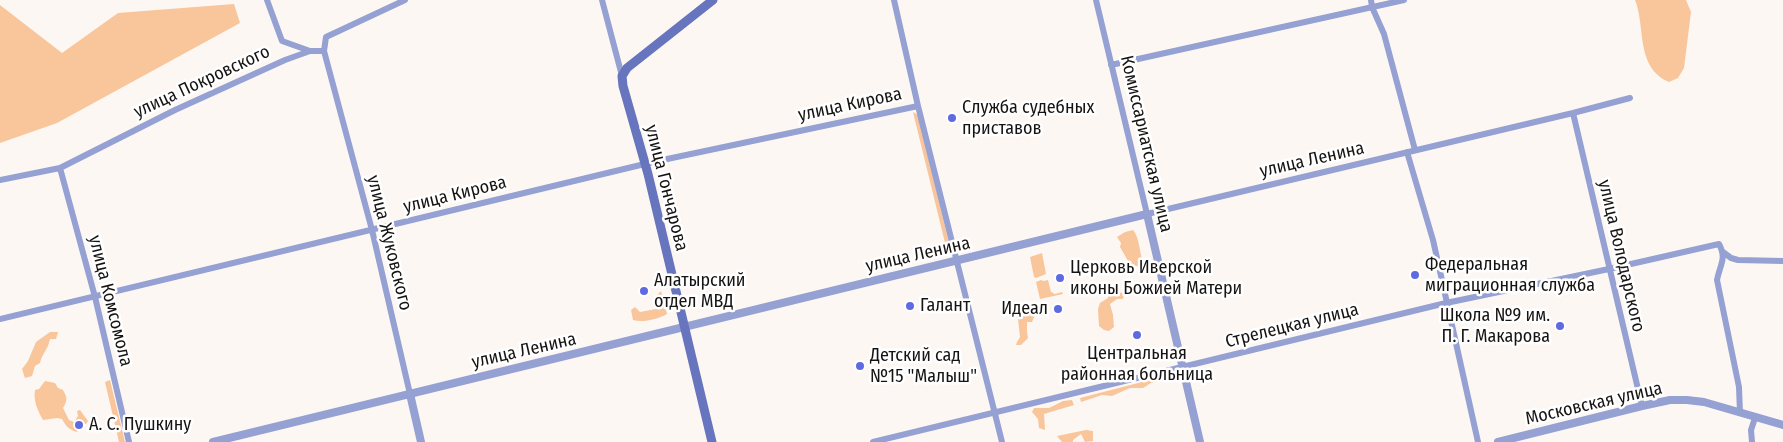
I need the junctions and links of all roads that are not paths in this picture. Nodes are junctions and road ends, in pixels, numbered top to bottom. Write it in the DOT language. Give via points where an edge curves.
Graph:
graph roads {
  1 [pos="267,0"];
  2 [pos="405,0"];
  3 [pos="602,0"];
  4 [pos="713,0"];
  5 [pos="894,0"];
  6 [pos="1096,0"];
  7 [pos="1371,0"];
  8 [pos="1404,0"];
  9 [pos="1372,8"];
  10 [pos="310,51"];
  11 [pos="324,51"];
  12 [pos="1111,65"];
  13 [pos="622,76"];
  14 [pos="1630,98"];
  15 [pos="918,106"];
  16 [pos="1573,114"];
  17 [pos="1415,150"];
  18 [pos="1407,152"];
  19 [pos="645,164"];
  20 [pos="60,168"];
  21 [pos="0,180"];
  22 [pos="1147,214"];
  23 [pos="372,230"];
  24 [pos="1723,252"];
  25 [pos="957,261"];
  26 [pos="1783,261"];
  27 [pos="1609,269"];
  28 [pos="95,297"];
  29 [pos="1446,303"];
  30 [pos="0,319"];
  31 [pos="684,328"];
  32 [pos="1182,368"];
  33 [pos="410,394"];
  34 [pos="1642,406"];
  35 [pos="996,412"];
  36 [pos="1740,413"];
  37 [pos="1755,418"];
  38 [pos="1783,425"];
  39 [pos="129,442"];
  40 [pos="213,442"];
  41 [pos="421,442"];
  42 [pos="712,442"];
  43 [pos="873,442"];
  44 [pos="1002,442"];
  45 [pos="1200,442"];
  46 [pos="1478,442"];
  47 [pos="1498,442"];
  48 [pos="1752,442"];
  1 -- 10 [label="street" via="282,41"];
  2 -- 11 [label="street" via="326,37"];
  3 -- 13 [label="street, улица Гончарова"];
  4 -- 13 [label="main road" via="627,68"];
  5 -- 15 [label="street"];
  6 -- 12 [label="street, Комиссариатская улица"];
  7 -- 9 [label="street"];
  8 -- 9 [label="street"];
  9 -- 12 [label="street"];
  9 -- 17 [label="street" via="1384,34"];
  10 -- 11 [label="street, улица Покровского"];
  10 -- 20 [label="street, улица Покровского" via="175,110"];
  11 -- 23 [label="street, улица Жуковского"];
  12 -- 22 [label="street, Комиссариатская улица"];
  13 -- 19 [label="main road, улица Гончарова"];
  14 -- 16 [label="street, улица Ленина"];
  15 -- 19 [label="street, улица Кирова"];
  15 -- 25 [label="street"];
  16 -- 17 [label="street, улица Ленина"];
  16 -- 27 [label="street, улица Володарского"];
  17 -- 18 [label="street, улица Ленина"];
  18 -- 22 [label="street, улица Ленина"];
  18 -- 29 [label="street" via="1433,240"];
  19 -- 23 [label="street, улица Кирова"];
  19 -- 31 [label="main road, улица Гончарова"];
  20 -- 21 [label="street, улица Покровского"];
  20 -- 28 [label="street, улица Комсомола"];
  22 -- 25 [label="street, улица Ленина"];
  22 -- 32 [label="street, Комиссариатская улица"];
  23 -- 28 [label="street, улица Кирова"];
  23 -- 33 [label="street, улица Жуковского"];
  24 -- 26 [label="street" via="1738,260"];
  24 -- 27 [label="street, Стрелецкая улица" via="1718,244"];
  24 -- 36 [label="street" via="1717,280 1739,387"];
  25 -- 31 [label="street, улица Ленина"];
  25 -- 35 [label="street"];
  27 -- 29 [label="street, Стрелецкая улица"];
  27 -- 34 [label="street, улица Володарского"];
  28 -- 30 [label="street, улица Кирова"];
  28 -- 39 [label="street, улица Комсомола"];
  29 -- 32 [label="street, Стрелецкая улица"];
  29 -- 46 [label="street"];
  31 -- 33 [label="street, улица Ленина"];
  31 -- 42 [label="main road, улица Гончарова"];
  32 -- 35 [label="street, Стрелецкая улица"];
  32 -- 45 [label="street, Комиссариатская улица"];
  33 -- 40 [label="street, улица Ленина"];
  33 -- 41 [label="street, улица Жуковского"];
  34 -- 36 [label="street, Московская улица" via="1687,400"];
  34 -- 47 [label="street, Московская улица"];
  35 -- 43 [label="street, Стрелецкая улица"];
  35 -- 44 [label="street"];
  36 -- 37 [label="street, Московская улица"];
  37 -- 38 [label="street, Московская улица"];
  37 -- 48 [label="street"];
}
